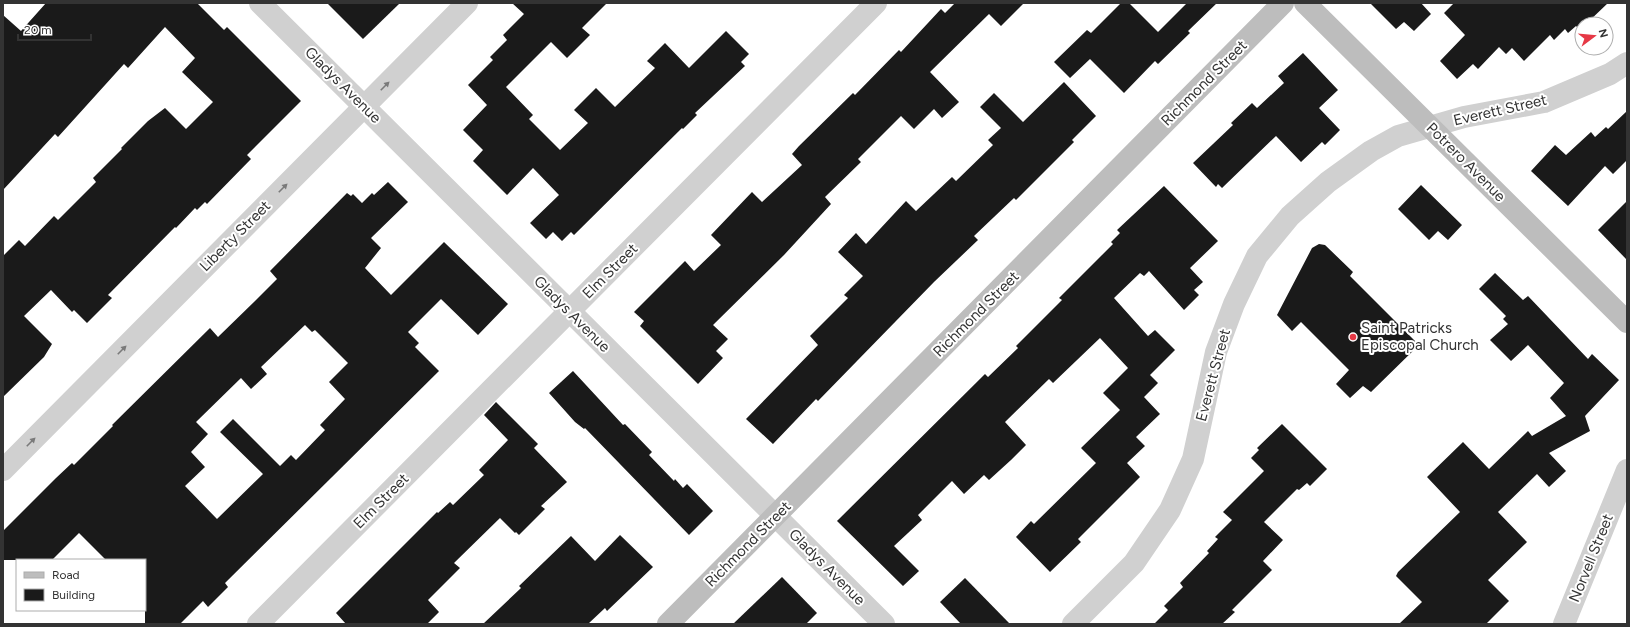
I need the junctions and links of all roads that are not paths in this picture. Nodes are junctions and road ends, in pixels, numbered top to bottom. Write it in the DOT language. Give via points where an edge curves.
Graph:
graph roads {
  1 [pos="260,3"];
  2 [pos="467,3"];
  3 [pos="876,3"];
  4 [pos="1283,3"];
  5 [pos="1305,3"];
  6 [pos="1627,63"];
  7 [pos="364,106"];
  8 [pos="1430,126"];
  9 [pos="570,311"];
  10 [pos="1627,322"];
  11 [pos="3,470"];
  12 [pos="1627,470"];
  13 [pos="776,516"];
  14 [pos="258,624"];
  15 [pos="668,624"];
  16 [pos="884,624"];
  17 [pos="1073,624"];
  18 [pos="1564,624"];
  1 -- 7 [label="street, Gladys Avenue"];
  7 -- 2 [label="street, Liberty Street, one-way"];
  3 -- 9 [label="street, Elm Street"];
  4 -- 13 [label="street, Richmond Street"];
  5 -- 8 [label="street, Potrero Avenue"];
  6 -- 8 [label="street, Everett Street" via="1610,74 1544,102"];
  7 -- 9 [label="street, Gladys Avenue"];
  11 -- 7 [label="street, Liberty Street, one-way"];
  8 -- 10 [label="street, Potrero Avenue"];
  8 -- 17 [label="street, Everett Street" via="1398,136 1371,151 1328,182 1290,216 1257,256 1234,304 1216,352 1193,459 1170,510 1134,563"];
  9 -- 13 [label="street, Gladys Avenue"];
  9 -- 14 [label="street, Elm Street"];
  12 -- 18 [label="street, Norvell Street"];
  13 -- 15 [label="street, Richmond Street"];
  13 -- 16 [label="street, Gladys Avenue"];
}
